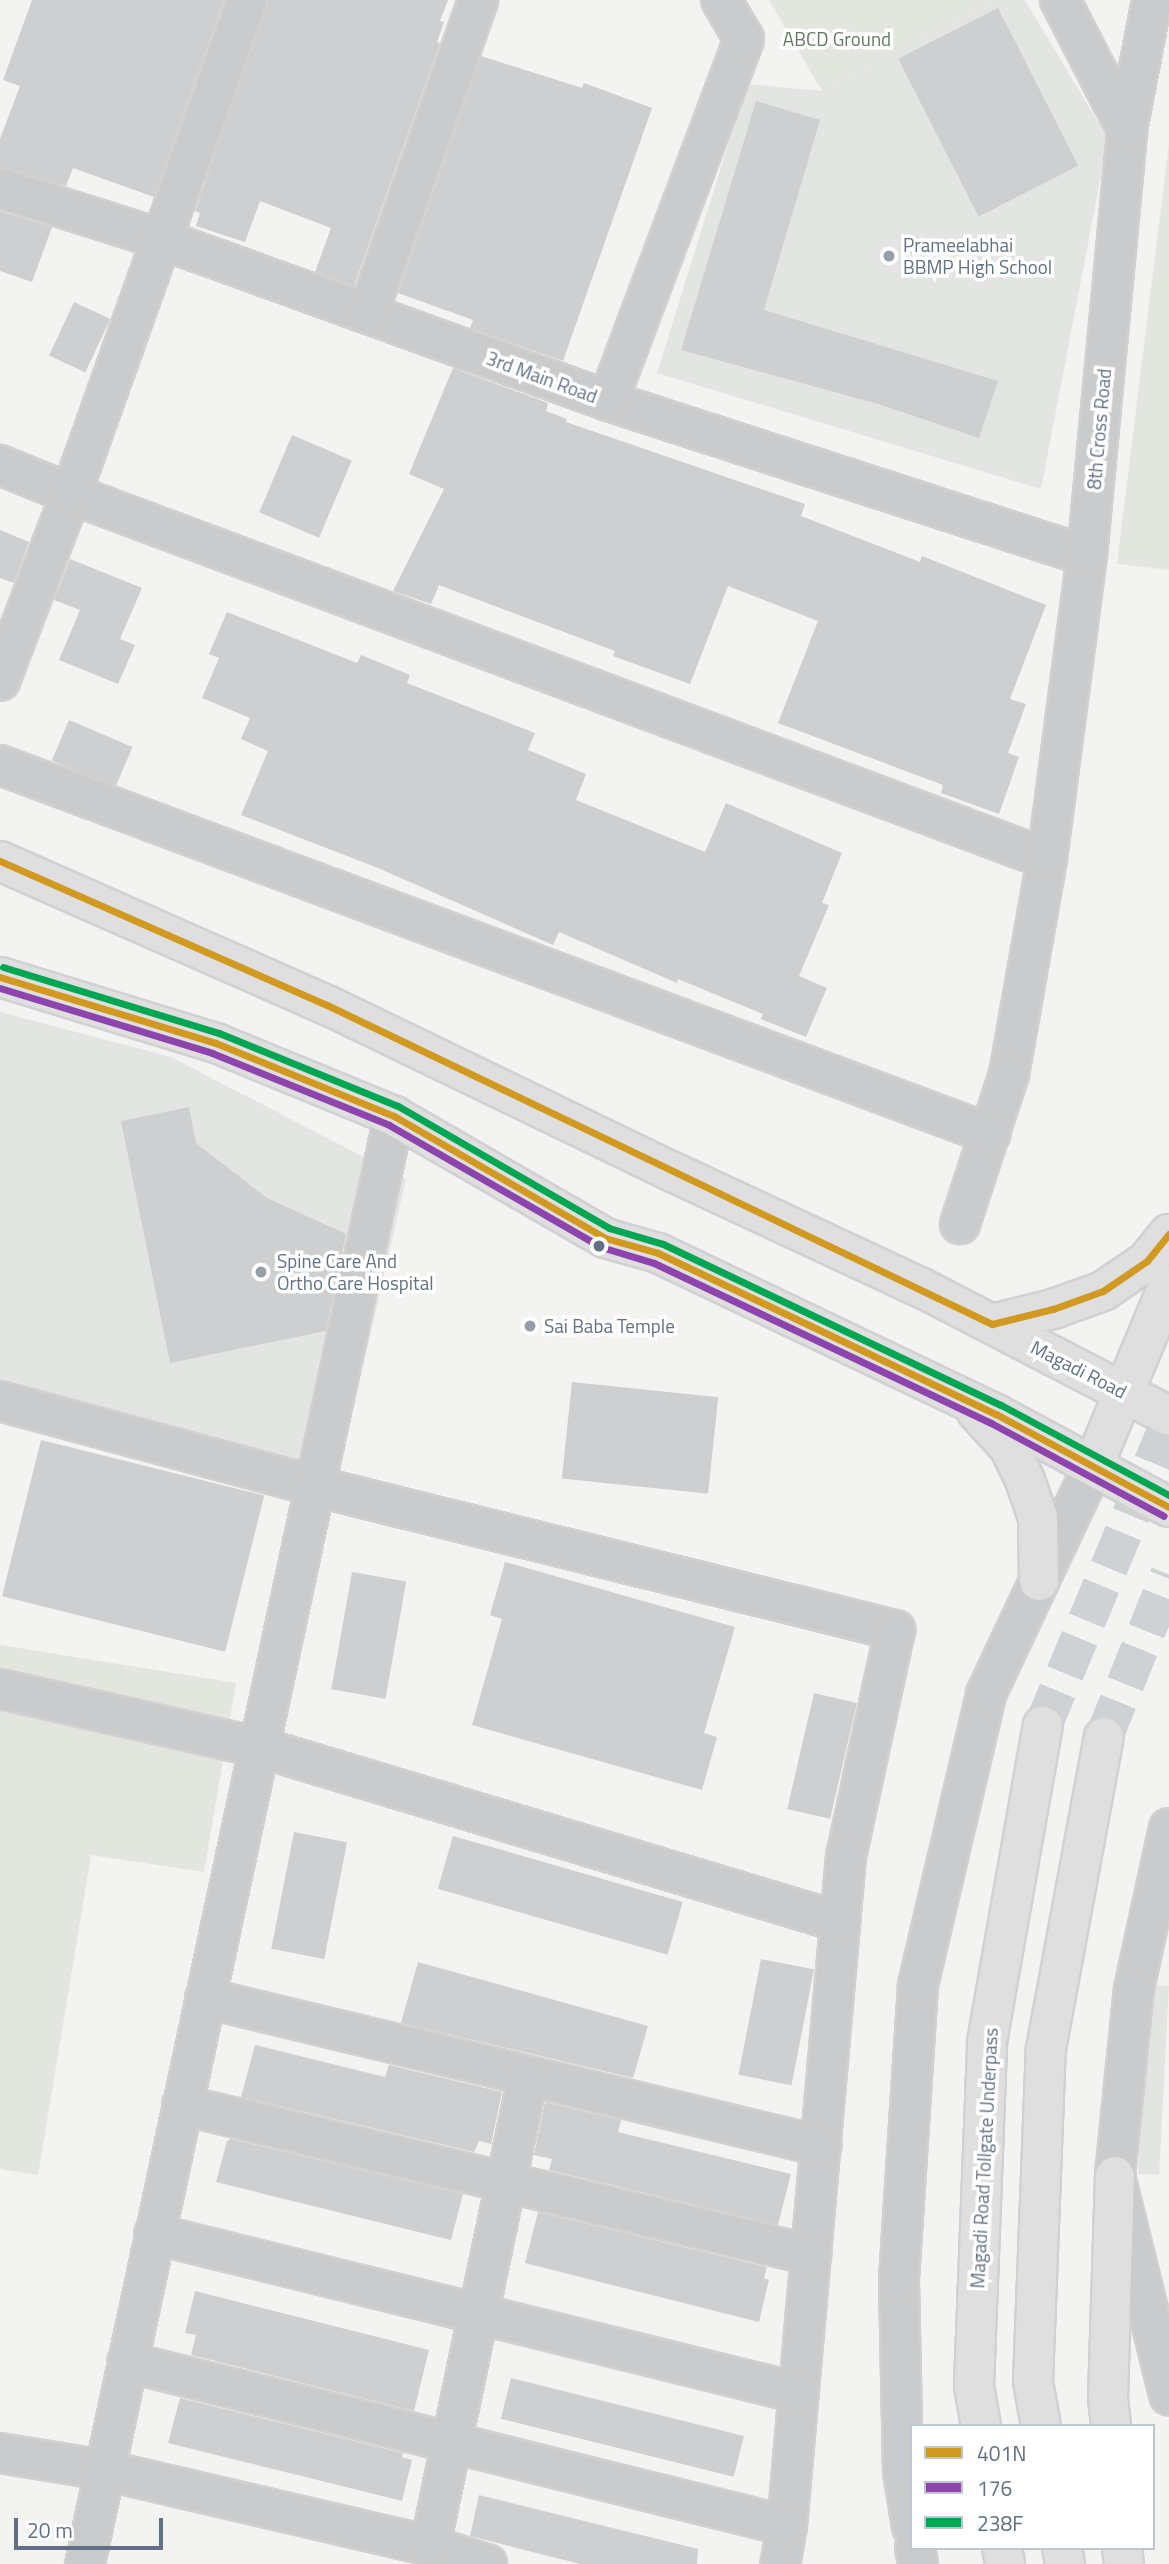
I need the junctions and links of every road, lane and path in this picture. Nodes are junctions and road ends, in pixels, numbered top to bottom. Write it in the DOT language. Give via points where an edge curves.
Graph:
graph roads {
  1 [pos="247,0"];
  2 [pos="478,0"];
  3 [pos="721,0"];
  4 [pos="1060,0"];
  5 [pos="1153,0"];
  6 [pos="1127,130"];
  7 [pos="0,188"];
  8 [pos="161,239"];
  9 [pos="368,313"];
  10 [pos="608,401"];
  11 [pos="0,464"];
  12 [pos="71,494"];
  13 [pos="1087,556"];
  14 [pos="0,681"];
  15 [pos="0,765"];
  16 [pos="1047,859"];
  17 [pos="0,861"];
  18 [pos="0,977"];
  19 [pos="394,1115"];
  20 [pos="990,1134"];
  21 [pos="960,1224"];
  22 [pos="1169,1234"];
  23 [pos="1169,1284"];
  24 [pos="992,1324"];
  25 [pos="1123,1391"];
  26 [pos="966,1400"];
  27 [pos="0,1401"];
  28 [pos="1169,1416"];
  29 [pos="1094,1464"];
  30 [pos="314,1486"];
  31 [pos="1169,1507"];
  32 [pos="1039,1581"];
  33 [pos="0,1689"];
  34 [pos="1043,1726"];
  35 [pos="1104,1737"];
  36 [pos="257,1749"];
  37 [pos="1169,1828"];
  38 [pos="840,1922"];
  39 [pos="1157,1944"];
  40 [pos="205,1998"];
  41 [pos="528,2076"];
  42 [pos="182,2105"];
  43 [pos="821,2146"];
  44 [pos="1115,2176"];
  45 [pos="506,2182"];
  46 [pos="154,2234"];
  47 [pos="811,2255"];
  48 [pos="479,2314"];
  49 [pos="127,2362"];
  50 [pos="799,2393"];
  51 [pos="1169,2395"];
  52 [pos="981,2424"];
  53 [pos="1041,2424"];
  54 [pos="1111,2424"];
  55 [pos="452,2443"];
  56 [pos="0,2453"];
  57 [pos="104,2470"];
  58 [pos="910,2515"];
  59 [pos="787,2526"];
  60 [pos="430,2546"];
  61 [pos="85,2564"];
  62 [pos="487,2564"];
  63 [pos="780,2564"];
  1 -- 8 [label="street"];
  2 -- 9 [label="street"];
  3 -- 10 [label="street" via="744,40"];
  4 -- 6 [label="street"];
  5 -- 6 [label="street, 8th Cross Road"];
  6 -- 13 [label="street, 8th Cross Road"];
  7 -- 8 [label="street, 3rd Main Road"];
  8 -- 9 [label="street, 3rd Main Road"];
  8 -- 12 [label="street"];
  9 -- 10 [label="street, 3rd Main Road"];
  10 -- 13 [label="street, 3rd Main Road"];
  11 -- 12 [label="street"];
  12 -- 14 [label="street"];
  12 -- 16 [label="street"];
  13 -- 16 [label="street, 8th Cross Road"];
  15 -- 20 [label="street"];
  16 -- 20 [label="street, 8th Cross Road" via="1009,1074"];
  17 -- 24 [label="main road, Magadi Road" via="327,1005"];
  18 -- 19 [label="main road" via="216,1043"];
  19 -- 26 [label="main road" via="605,1237 658,1253"];
  19 -- 30 [label="street"];
  20 -- 21 [label="street, 8th Cross Road"];
  22 -- 24 [label="main road" via="1147,1261 1103,1291"];
  23 -- 25 [label="main road"];
  24 -- 25 [label="main road, Magadi Road"];
  25 -- 28 [label="main road, Magadi Road"];
  25 -- 29 [label="main road"];
  26 -- 29 [label="main road"];
  26 -- 32 [label="main road" via="1009,1447 1025,1480 1038,1517"];
  27 -- 30 [label="street"];
  29 -- 31 [label="main road"];
  29 -- 32 [label="street"];
  30 -- 36 [label="street"];
  30 -- 38 [label="street" via="895,1630 846,1856"];
  32 -- 58 [label="street" via="986,1694 918,1985 899,2279 903,2472"];
  33 -- 36 [label="street"];
  34 -- 52 [label="main road, Magadi Road Tollgate Underpass" via="987,2042 974,2386"];
  35 -- 53 [label="main road" via="1046,2049 1033,2382"];
  36 -- 38 [label="street"];
  36 -- 40 [label="street"];
  37 -- 39 [label="street"];
  38 -- 43 [label="street"];
  39 -- 44 [label="street" via="1134,1988"];
  40 -- 41 [label="street"];
  40 -- 42 [label="street"];
  41 -- 43 [label="street"];
  41 -- 45 [label="street"];
  42 -- 45 [label="street"];
  42 -- 46 [label="street"];
  43 -- 47 [label="street"];
  44 -- 51 [label="street"];
  44 -- 54 [label="main road"];
  45 -- 47 [label="street"];
  45 -- 48 [label="street"];
  46 -- 48 [label="street"];
  46 -- 49 [label="street"];
  47 -- 50 [label="street"];
  48 -- 50 [label="street"];
  48 -- 55 [label="street"];
  49 -- 55 [label="street"];
  49 -- 57 [label="street"];
  50 -- 59 [label="street"];
  55 -- 59 [label="street"];
  55 -- 60 [label="street"];
  56 -- 57 [label="street"];
  57 -- 60 [label="street"];
  57 -- 61 [label="street"];
  59 -- 63 [label="street"];
  60 -- 62 [label="street"];
}
